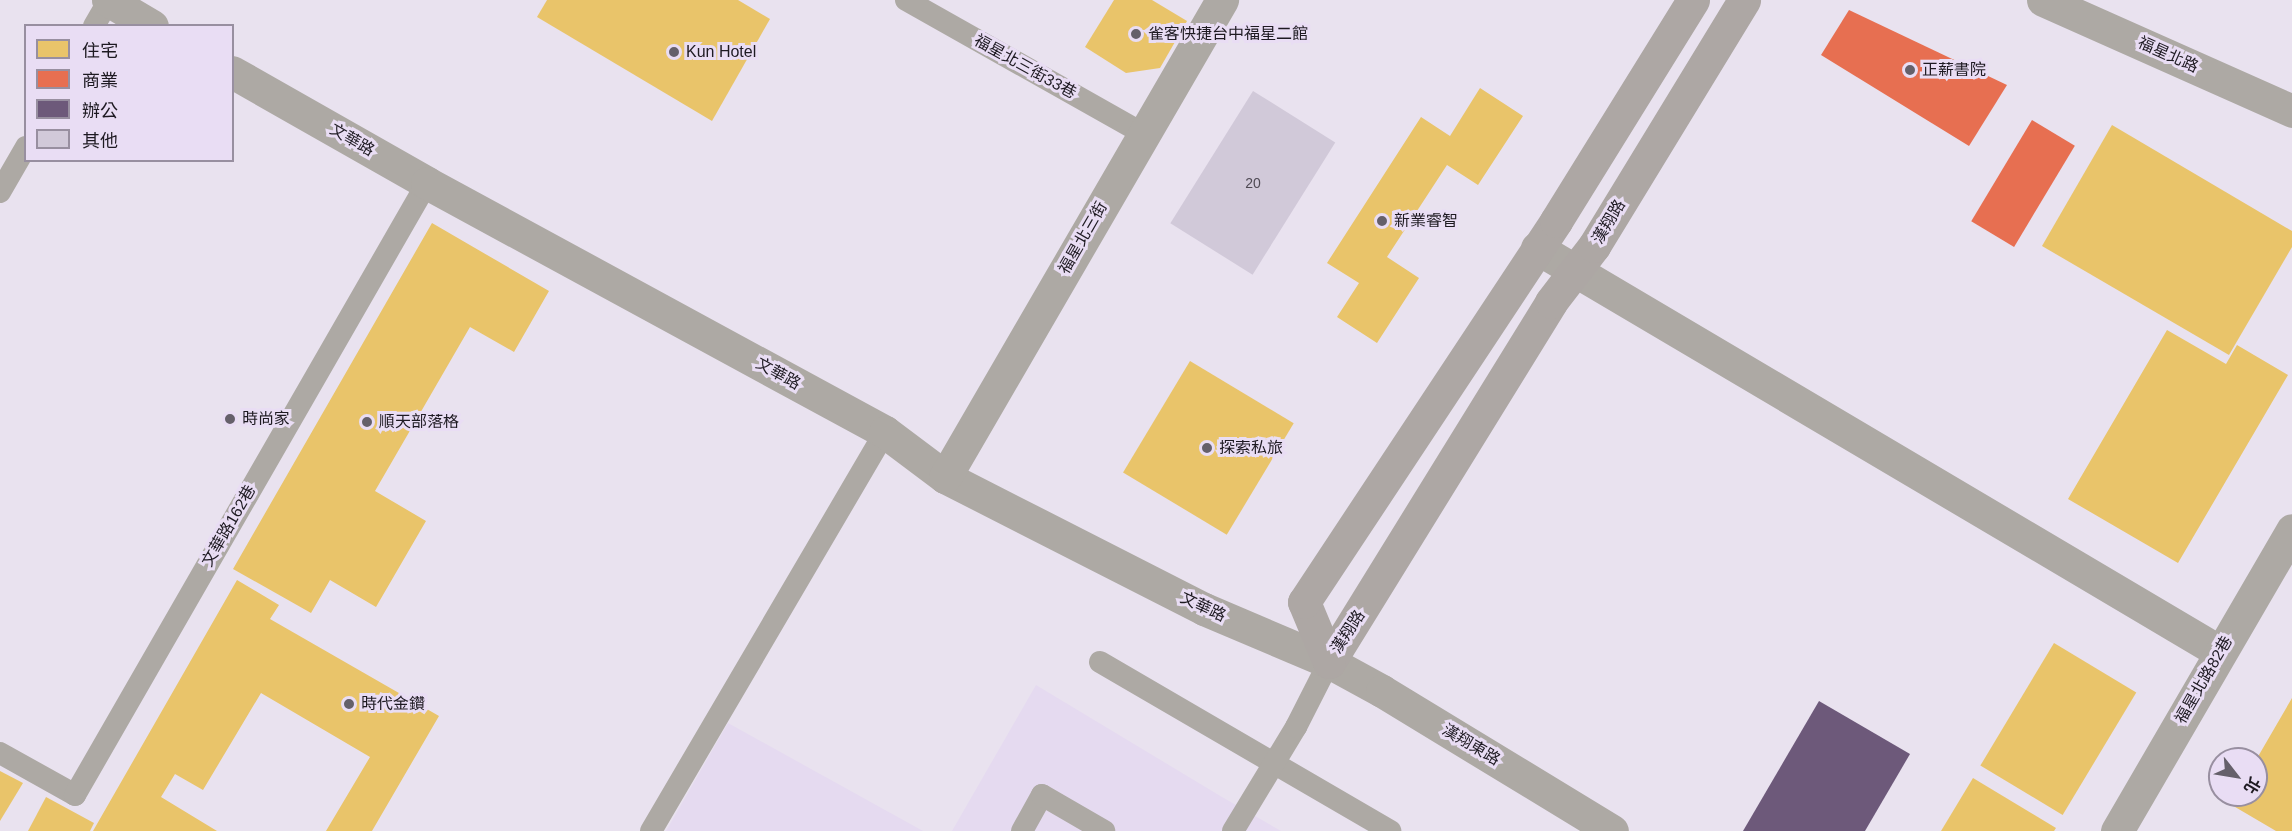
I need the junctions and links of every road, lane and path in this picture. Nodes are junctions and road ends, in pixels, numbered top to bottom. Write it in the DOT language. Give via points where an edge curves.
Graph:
graph roads {
  1 [pos="108,0"];
  2 [pos="906,0"];
  3 [pos="1222,0"];
  4 [pos="1693,0"];
  5 [pos="1744,0"];
  6 [pos="2043,0"];
  7 [pos="95,24"];
  8 [pos="149,24"];
  9 [pos="234,73"];
  10 [pos="2292,111"];
  11 [pos="1144,134"];
  12 [pos="24,150"];
  13 [pos="427,183"];
  14 [pos="0,192"];
  15 [pos="1537,248"];
  16 [pos="1577,271"];
  17 [pos="885,432"];
  18 [pos="945,477"];
  19 [pos="2292,530"];
  20 [pos="2220,652"];
  21 [pos="1100,662"];
  22 [pos="1329,662"];
  23 [pos="0,753"];
  24 [pos="1273,764"];
  25 [pos="651,831"];
  26 [pos="1022,831"];
  27 [pos="1104,831"];
  28 [pos="1233,831"];
  29 [pos="1390,831"];
  30 [pos="1612,831"];
  31 [pos="2117,831"];
  1 -- 7 [label="lane"];
  1 -- 8 [label="street"];
  2 -- 11 [label="lane, 福星北三街33巷"];
  3 -- 11 [label="street, 福星北三街"];
  4 -- 15 [label="street, 漢翔路"];
  5 -- 16 [label="street, 漢翔路"];
  6 -- 10 [label="street, 福星北路"];
  9 -- 13 [label="street, 文華路"];
  11 -- 18 [label="street, 福星北三街"];
  12 -- 14 [label="lane"];
  13 -- 17 [label="street, 文華路"];
  13 -- 23 [label="lane, 文華路162巷" via="75,795"];
  15 -- 16 [label="street"];
  15 -- 22 [label="street, 漢翔路" via="1304,603"];
  16 -- 20 [label="street"];
  16 -- 22 [label="street, 漢翔路" via="1551,302"];
  17 -- 18 [label="street, 文華路"];
  17 -- 25 [label="lane"];
  18 -- 22 [label="street, 文華路" via="1204,609"];
  19 -- 20 [label="street, 福星北路82巷"];
  20 -- 31 [label="street, 福星北路82巷"];
  21 -- 24 [label="lane"];
  22 -- 24 [label="lane"];
  22 -- 30 [label="street, 漢翔東路"];
  24 -- 28 [label="lane"];
  24 -- 29 [label="lane"];
  26 -- 27 [label="lane" via="1042,795"];
}
